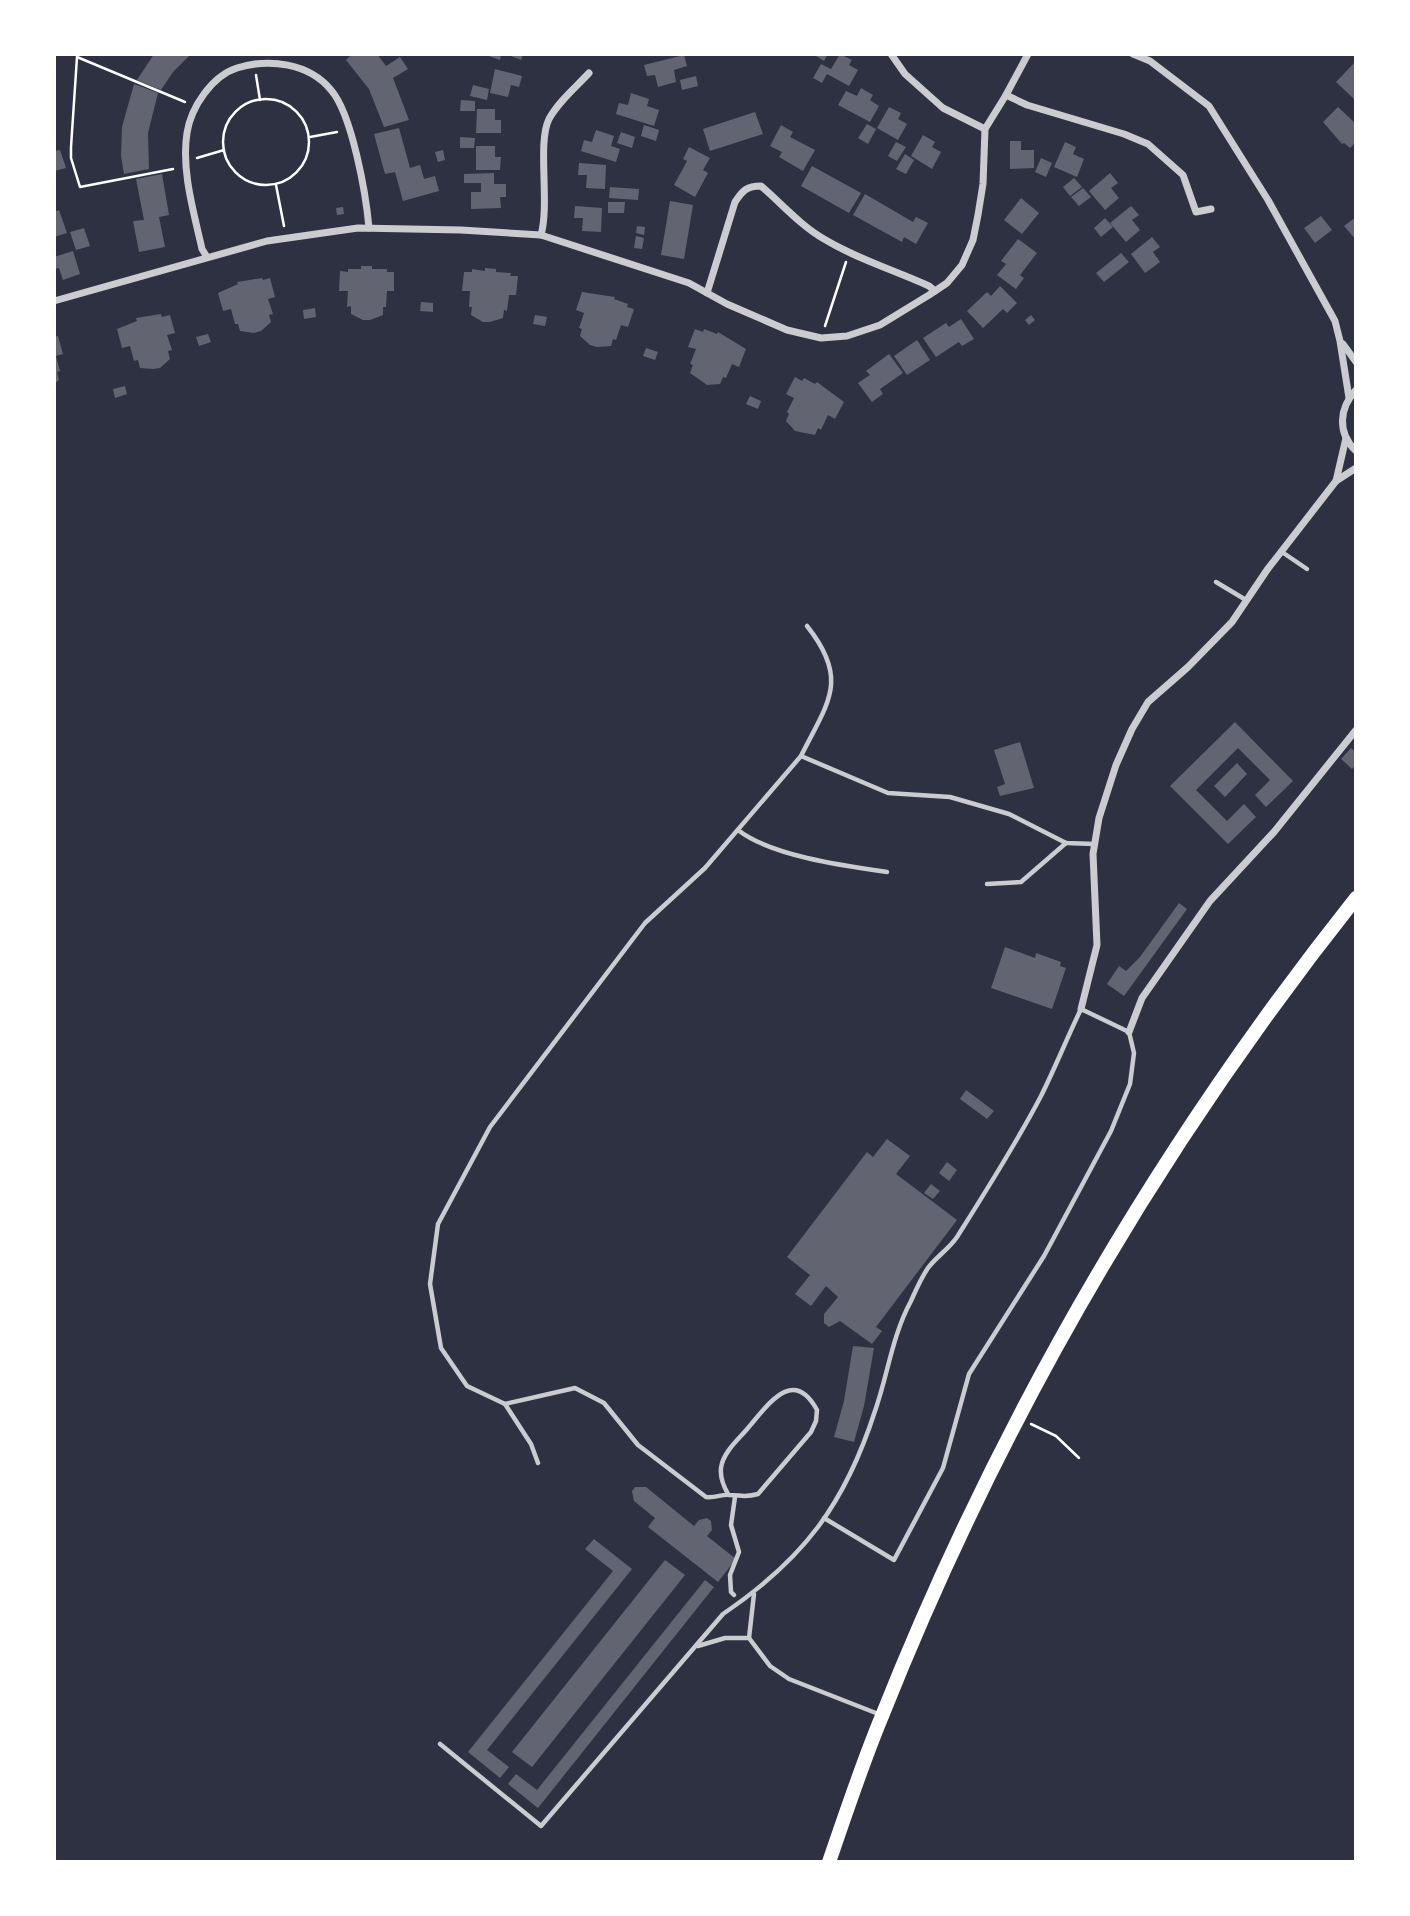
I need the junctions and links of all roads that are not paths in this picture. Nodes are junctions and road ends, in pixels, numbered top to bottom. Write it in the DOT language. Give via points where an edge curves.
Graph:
graph roads {
  1 [pos="891,54"];
  2 [pos="1028,54"];
  3 [pos="1133,54"];
  4 [pos="589,73"];
  5 [pos="1006,95"];
  6 [pos="985,129"];
  7 [pos="1211,209"];
  8 [pos="369,228"];
  9 [pos="541,235"];
  10 [pos="207,257"];
  11 [pos="935,291"];
  12 [pos="707,293"];
  13 [pos="54,301"];
  14 [pos="1340,341"];
  15 [pos="1356,362"];
  16 [pos="1356,390"];
  17 [pos="1349,398"];
  18 [pos="1346,438"];
  19 [pos="1356,451"];
  20 [pos="1356,468"];
  21 [pos="1336,481"];
  22 [pos="1282,552"];
  23 [pos="1307,569"];
  24 [pos="1216,582"];
  25 [pos="1246,601"];
  26 [pos="807,626"];
  27 [pos="1356,730"];
  28 [pos="801,756"];
  29 [pos="738,830"];
  30 [pos="1066,843"];
  31 [pos="1094,844"];
  32 [pos="887,872"];
  33 [pos="987,884"];
  34 [pos="1356,898"];
  35 [pos="1081,1009"];
  36 [pos="1129,1032"];
  37 [pos="505,1404"];
  38 [pos="538,1463"];
  39 [pos="728,1494"];
  40 [pos="735,1497"];
  41 [pos="824,1518"];
  42 [pos="754,1593"];
  43 [pos="734,1595"];
  44 [pos="749,1639"];
  45 [pos="696,1646"];
  46 [pos="882,1716"];
  47 [pos="440,1744"];
  48 [pos="829,1862"];
  1 -- 6 [label="street" via="905,74 943,108"];
  2 -- 5 [label="street"];
  3 -- 14 [label="street" via="1150,61 1209,106 1311,276 1335,321"];
  4 -- 9 [label="street" via="548,121"];
  5 -- 6 [label="street"];
  5 -- 7 [label="street" via="1149,144 1183,175 1196,212"];
  6 -- 11 [label="street" via="983,184 973,240 962,265"];
  8 -- 9 [label="street"];
  8 -- 10 [label="street" via="286,238"];
  8 -- 10 [label="street" via="345,113 331,90 315,75 292,65 235,68 195,106 187,130 187,164"];
  9 -- 12 [label="street" via="689,283"];
  10 -- 13 [label="street"];
  11 -- 12 [label="street" via="868,331 837,338 787,330"];
  11 -- 12 [label="street" via="849,253 803,225 761,186 751,186 742,190 735,202"];
  14 -- 15 [label="street"];
  14 -- 17 [label="street"];
  16 -- 17 [label="street"];
  17 -- 18 [label="street" via="1343,411"];
  18 -- 19 [label="street"];
  18 -- 21 [label="street"];
  20 -- 21 [label="street"];
  21 -- 22 [label="street"];
  22 -- 23 [label="lane"];
  22 -- 25 [label="street"];
  24 -- 25 [label="lane"];
  25 -- 31 [label="street" via="1232,622 1148,702 1116,765"];
  26 -- 28 [label="lane" via="823,646 833,676 828,703"];
  27 -- 36 [label="street" via="1274,832 1210,901 1142,998"];
  28 -- 29 [label="lane"];
  28 -- 30 [label="lane" via="888,793 950,797 1009,814"];
  29 -- 32 [label="lane" via="749,839 821,862"];
  29 -- 37 [label="lane" via="705,868 645,923 489,1127 438,1224 430,1284 441,1348 467,1386"];
  30 -- 31 [label="lane"];
  30 -- 33 [label="lane" via="1021,882"];
  31 -- 35 [label="street" via="1097,945"];
  34 -- 46 [label="main road" via="1300,968 1189,1126 1122,1233 1018,1418 965,1524"];
  35 -- 36 [label="lane"];
  35 -- 41 [label="lane" via="1040,1097 954,1241 929,1267 900,1322 876,1410 852,1471"];
  36 -- 41 [label="lane" via="1134,1053 1130,1084 1111,1130 1044,1256 969,1374 943,1468 894,1560"];
  37 -- 38 [label="lane"];
  37 -- 39 [label="lane" via="575,1388 604,1403 638,1445 706,1497"];
  39 -- 40 [label="lane"];
  39 -- 40 [label="lane" via="721,1475 726,1455 774,1398 789,1390 803,1393 817,1410 811,1432 765,1488 752,1496"];
  40 -- 43 [label="lane" via="731,1525 739,1552 730,1575"];
  41 -- 42 [label="lane" via="795,1556"];
  42 -- 44 [label="lane"];
  42 -- 45 [label="lane" via="723,1615"];
  44 -- 45 [label="lane" via="725,1638"];
  44 -- 46 [label="lane" via="770,1666 789,1679"];
  45 -- 47 [label="lane" via="541,1826"];
  46 -- 48 [label="main road"];
}
